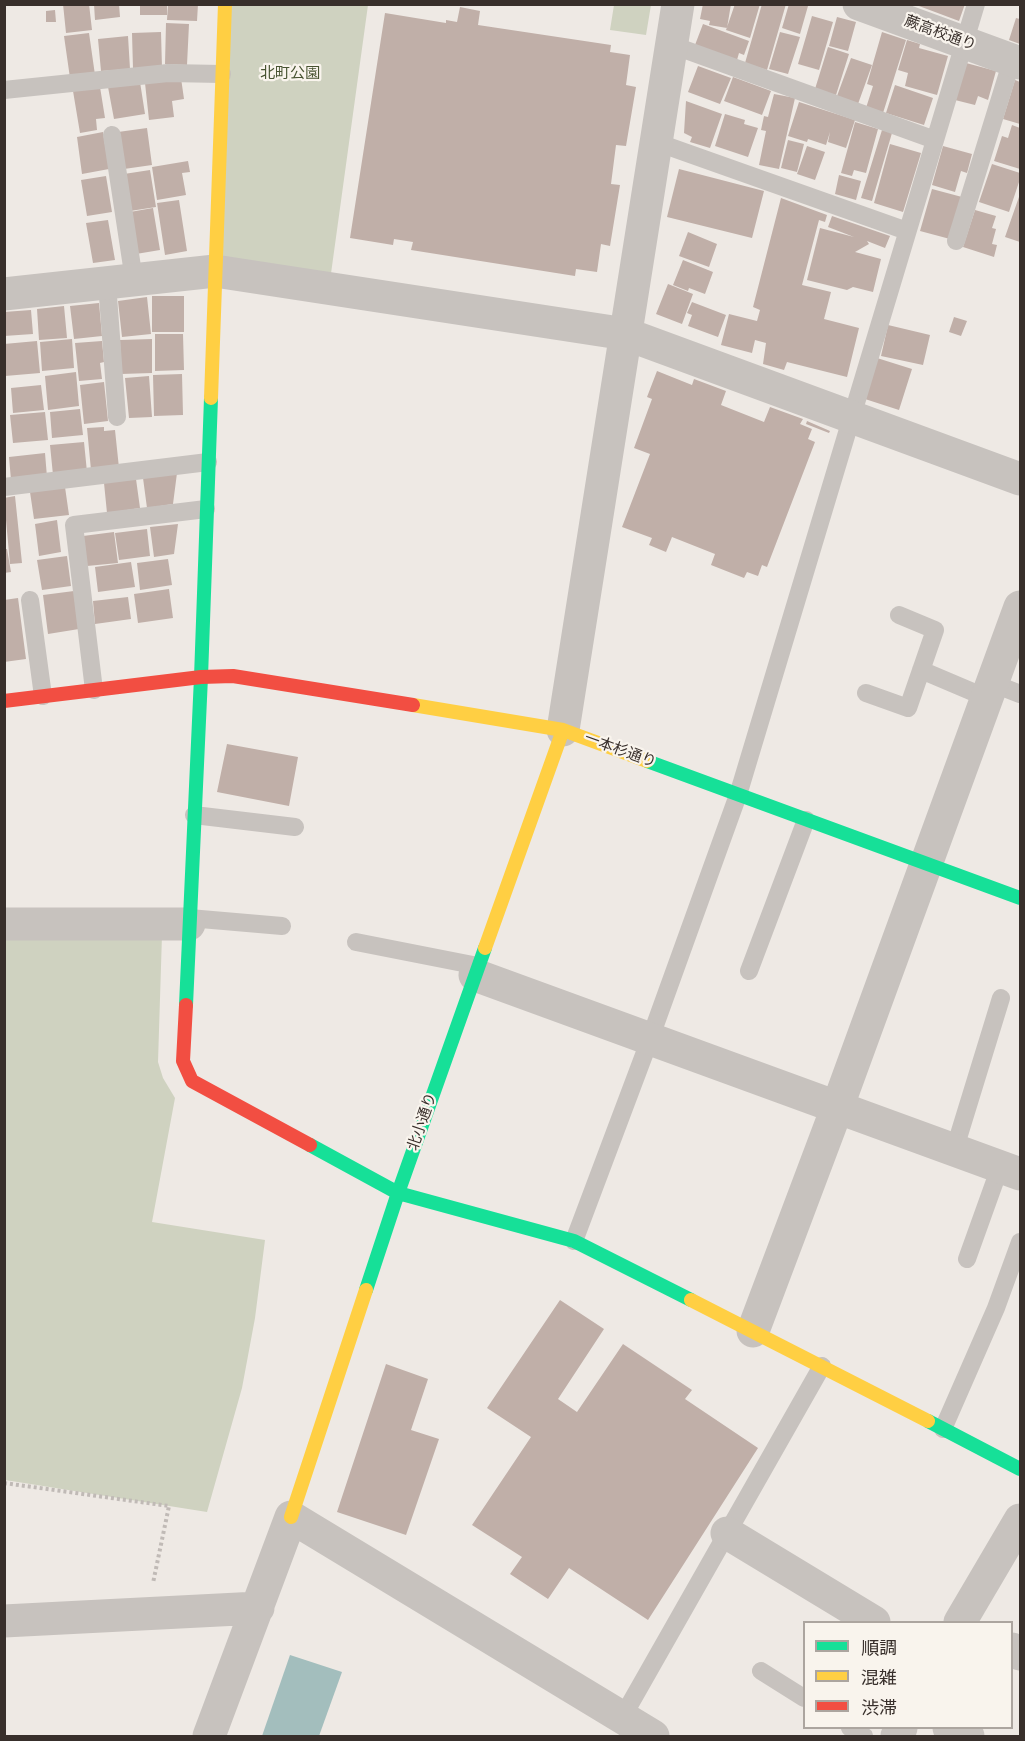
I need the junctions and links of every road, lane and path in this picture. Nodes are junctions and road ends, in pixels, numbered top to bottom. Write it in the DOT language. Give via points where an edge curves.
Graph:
graph roads {
  1 [pos="225,4"];
  2 [pos="678,4"];
  3 [pos="859,4"];
  4 [pos="976,4"];
  5 [pos="964,43"];
  6 [pos="672,45"];
  7 [pos="1016,62"];
  8 [pos="222,74"];
  9 [pos="4,90"];
  10 [pos="112,135"];
  11 [pos="935,140"];
  12 [pos="657,142"];
  13 [pos="907,231"];
  14 [pos="956,241"];
  15 [pos="215,271"];
  16 [pos="120,281"];
  17 [pos="4,294"];
  18 [pos="626,334"];
  19 [pos="117,417"];
  20 [pos="851,417"];
  21 [pos="208,462"];
  22 [pos="1020,478"];
  23 [pos="4,487"];
  24 [pos="206,509"];
  25 [pos="30,600"];
  26 [pos="1020,607"];
  27 [pos="898,615"];
  28 [pos="921,670"];
  29 [pos="201,677"];
  30 [pos="94,690"];
  31 [pos="1000,692"];
  32 [pos="866,693"];
  33 [pos="43,696"];
  34 [pos="4,701"];
  35 [pos="563,730"];
  36 [pos="738,795"];
  37 [pos="194,814"];
  38 [pos="806,820"];
  39 [pos="295,827"];
  40 [pos="927,864"];
  41 [pos="1020,898"];
  42 [pos="189,921"];
  43 [pos="4,924"];
  44 [pos="282,926"];
  45 [pos="356,942"];
  46 [pos="476,970"];
  47 [pos="750,971"];
  48 [pos="1001,998"];
  49 [pos="650,1039"];
  50 [pos="837,1108"];
  51 [pos="954,1150"];
  52 [pos="1010,1171"];
  53 [pos="398,1193"];
  54 [pos="574,1242"];
  55 [pos="1020,1242"];
  56 [pos="967,1259"];
  57 [pos="753,1331"];
  58 [pos="822,1366"];
  59 [pos="943,1429"];
  60 [pos="1020,1469"];
  61 [pos="4,1483"];
  62 [pos="291,1517"];
  63 [pos="1020,1520"];
  64 [pos="727,1533"];
  65 [pos="153,1586"];
  66 [pos="258,1608"];
  67 [pos="4,1621"];
  68 [pos="871,1621"];
  69 [pos="963,1621"];
  70 [pos="761,1671"];
  71 [pos="803,1697"];
  72 [pos="622,1718"];
  73 [pos="951,1729"];
  74 [pos="209,1737"];
  75 [pos="653,1737"];
  76 [pos="968,1737"];
  1 -- 8 [label="street"];
  2 -- 6 [label="street"];
  3 -- 5 [label="street, 蕨高校通り"];
  4 -- 5 [label="lane"];
  5 -- 7 [label="street, 蕨高校通り"];
  5 -- 11 [label="lane"];
  6 -- 11 [label="lane"];
  6 -- 12 [label="street"];
  7 -- 14 [label="lane"];
  8 -- 9 [label="lane" via="168,73"];
  8 -- 15 [label="street"];
  10 -- 16 [label="lane"];
  11 -- 13 [label="lane"];
  12 -- 13 [label="lane"];
  12 -- 18 [label="street"];
  13 -- 20 [label="lane"];
  15 -- 16 [label="street"];
  15 -- 18 [label="street"];
  15 -- 21 [label="street"];
  16 -- 17 [label="street"];
  16 -- 19 [label="lane"];
  18 -- 20 [label="street"];
  18 -- 35 [label="street"];
  20 -- 22 [label="street"];
  20 -- 36 [label="lane"];
  21 -- 23 [label="lane"];
  21 -- 24 [label="street"];
  24 -- 29 [label="street"];
  24 -- 30 [label="lane" via="74,525"];
  25 -- 33 [label="lane"];
  26 -- 31 [label="street"];
  27 -- 28 [label="lane" via="934,630"];
  28 -- 31 [label="lane"];
  28 -- 32 [label="lane" via="908,708"];
  29 -- 30 [label="street, 一本杉通り"];
  29 -- 35 [label="street, 一本杉通り" via="233,676"];
  29 -- 37 [label="street"];
  30 -- 33 [label="street, 一本杉通り"];
  31 -- 40 [label="street"];
  33 -- 34 [label="street, 一本杉通り"];
  35 -- 36 [label="street, 一本杉通り"];
  35 -- 46 [label="street, 北小通り"];
  36 -- 38 [label="street, 一本杉通り"];
  36 -- 49 [label="lane"];
  37 -- 39 [label="lane"];
  37 -- 42 [label="street"];
  38 -- 40 [label="street, 一本杉通り"];
  38 -- 47 [label="lane"];
  40 -- 41 [label="street, 一本杉通り"];
  40 -- 50 [label="street"];
  42 -- 43 [label="street"];
  42 -- 44 [label="lane"];
  42 -- 53 [label="street" via="183,1060 192,1081"];
  45 -- 46 [label="lane"];
  46 -- 49 [label="street"];
  46 -- 53 [label="street, 北小通り"];
  48 -- 51 [label="lane"];
  49 -- 50 [label="street"];
  49 -- 54 [label="lane"];
  50 -- 51 [label="street"];
  50 -- 57 [label="street"];
  51 -- 52 [label="street"];
  52 -- 56 [label="lane"];
  53 -- 54 [label="street"];
  53 -- 62 [label="street, 北小通り"];
  54 -- 57 [label="street"];
  55 -- 59 [label="lane"];
  57 -- 58 [label="street"];
  58 -- 59 [label="street"];
  58 -- 64 [label="lane"];
  59 -- 60 [label="street"];
  61 -- 65 [label="path" via="169,1506"];
  62 -- 66 [label="street"];
  62 -- 72 [label="street"];
  63 -- 69 [label="street"];
  64 -- 68 [label="street"];
  64 -- 72 [label="lane"];
  66 -- 67 [label="street"];
  66 -- 74 [label="street"];
  70 -- 71 [label="lane"];
  72 -- 75 [label="street"];
  73 -- 76 [label="street"];
}
